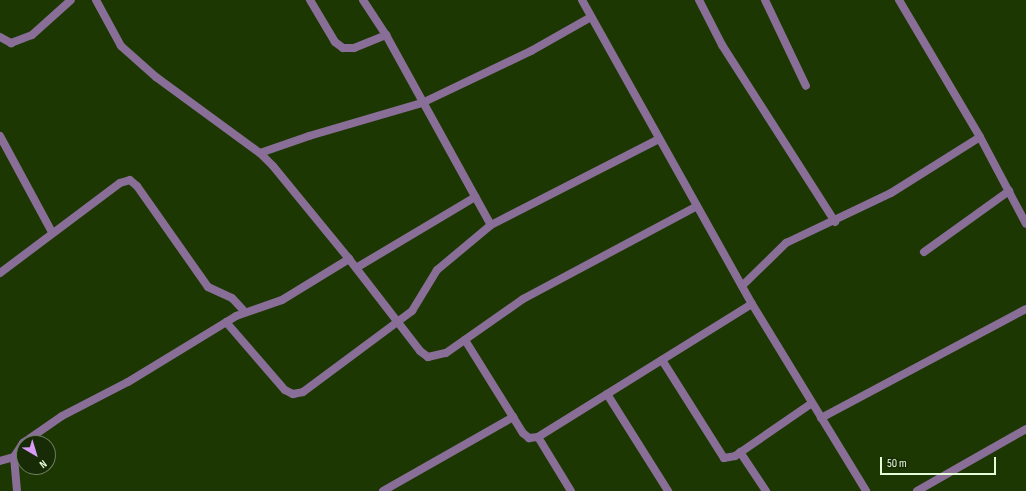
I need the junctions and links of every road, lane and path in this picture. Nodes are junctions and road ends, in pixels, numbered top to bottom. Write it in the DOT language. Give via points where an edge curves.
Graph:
graph roads {
  1 [pos="71,0"];
  2 [pos="96,0"];
  3 [pos="310,0"];
  4 [pos="363,0"];
  5 [pos="582,0"];
  6 [pos="699,0"];
  7 [pos="765,0"];
  8 [pos="899,0"];
  9 [pos="592,17"];
  10 [pos="386,35"];
  11 [pos="0,36"];
  12 [pos="806,86"];
  13 [pos="422,103"];
  14 [pos="0,136"];
  15 [pos="980,137"];
  16 [pos="659,139"];
  17 [pos="260,153"];
  18 [pos="1009,191"];
  19 [pos="475,198"];
  20 [pos="697,206"];
  21 [pos="835,222"];
  22 [pos="1026,224"];
  23 [pos="491,225"];
  24 [pos="52,232"];
  25 [pos="924,252"];
  26 [pos="349,259"];
  27 [pos="356,268"];
  28 [pos="0,273"];
  29 [pos="742,286"];
  30 [pos="752,304"];
  31 [pos="1026,309"];
  32 [pos="246,312"];
  33 [pos="226,322"];
  34 [pos="399,323"];
  35 [pos="465,340"];
  36 [pos="662,360"];
  37 [pos="606,394"];
  38 [pos="812,403"];
  39 [pos="513,417"];
  40 [pos="821,418"];
  41 [pos="1026,429"];
  42 [pos="538,437"];
  43 [pos="740,452"];
  44 [pos="14,457"];
  45 [pos="0,461"];
  46 [pos="18,491"];
  47 [pos="383,491"];
  48 [pos="571,491"];
  49 [pos="668,491"];
  50 [pos="766,491"];
  51 [pos="866,491"];
  52 [pos="917,491"];
  1 -- 11 [label="street" via="32,35 11,43"];
  2 -- 17 [label="street" via="121,46 156,77"];
  3 -- 10 [label="street" via="334,42 343,48 354,48"];
  4 -- 10 [label="street"];
  5 -- 9 [label="street"];
  6 -- 21 [label="street" via="722,45"];
  7 -- 12 [label="street"];
  8 -- 15 [label="street"];
  9 -- 13 [label="street" via="531,51"];
  9 -- 16 [label="street"];
  10 -- 13 [label="street"];
  13 -- 17 [label="street" via="308,136"];
  13 -- 19 [label="street"];
  14 -- 24 [label="street"];
  15 -- 18 [label="street"];
  15 -- 21 [label="street" via="891,193"];
  16 -- 20 [label="street"];
  16 -- 23 [label="street"];
  17 -- 26 [label="street"];
  18 -- 22 [label="street"];
  18 -- 25 [label="street"];
  19 -- 23 [label="street"];
  19 -- 27 [label="street"];
  20 -- 29 [label="street"];
  20 -- 35 [label="street" via="523,299"];
  21 -- 29 [label="street" via="786,243"];
  23 -- 34 [label="street" via="437,270 412,311"];
  24 -- 28 [label="street"];
  24 -- 32 [label="street" via="120,183 130,180 137,186 208,287 232,298"];
  26 -- 27 [label="street"];
  26 -- 32 [label="street" via="282,300"];
  27 -- 34 [label="street"];
  29 -- 30 [label="street"];
  30 -- 36 [label="street"];
  30 -- 38 [label="street"];
  31 -- 40 [label="street"];
  32 -- 33 [label="street"];
  33 -- 34 [label="street" via="285,390 293,394 303,392"];
  33 -- 44 [label="street" via="134,378 62,416 23,443"];
  34 -- 35 [label="street" via="420,351 428,357 446,353"];
  35 -- 39 [label="street"];
  36 -- 37 [label="street"];
  36 -- 43 [label="street" via="719,453 724,458 730,458"];
  37 -- 42 [label="street"];
  37 -- 49 [label="street"];
  38 -- 40 [label="street"];
  38 -- 43 [label="street"];
  39 -- 42 [label="street" via="529,438"];
  39 -- 47 [label="street"];
  40 -- 51 [label="street"];
  41 -- 52 [label="street"];
  42 -- 48 [label="street"];
  43 -- 50 [label="street"];
  44 -- 45 [label="street"];
  44 -- 46 [label="street"];
}
